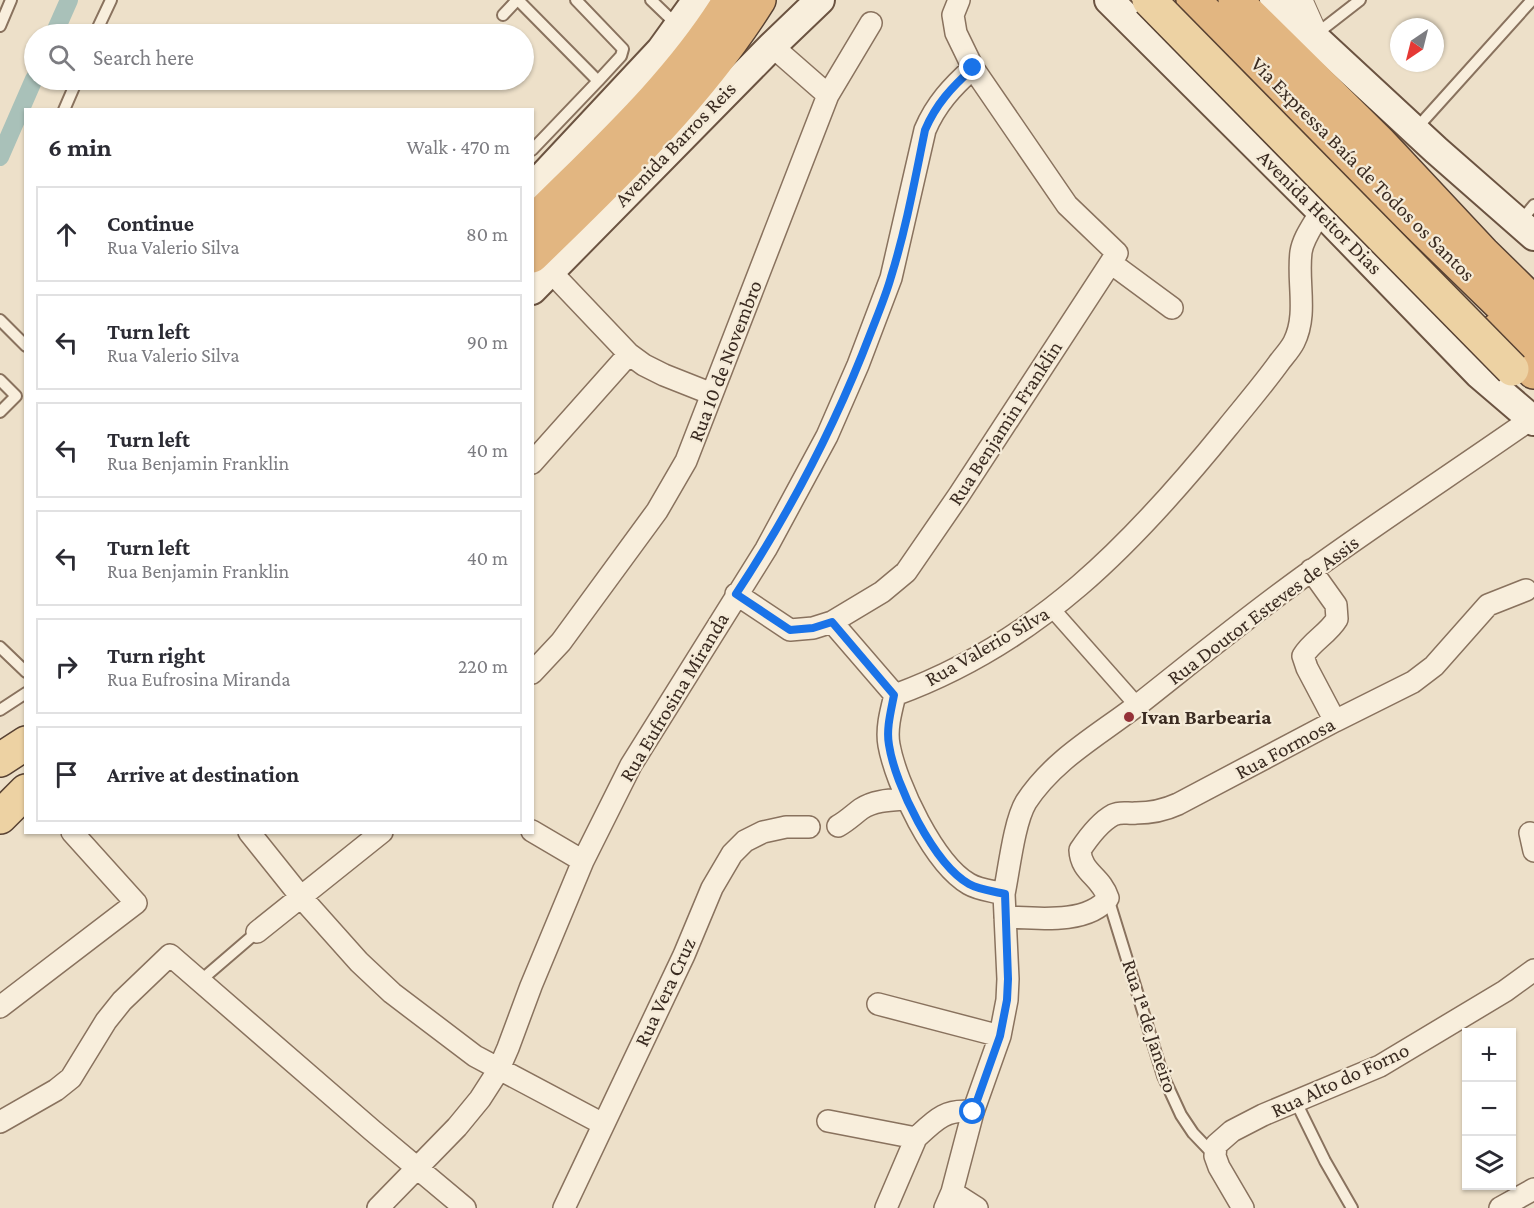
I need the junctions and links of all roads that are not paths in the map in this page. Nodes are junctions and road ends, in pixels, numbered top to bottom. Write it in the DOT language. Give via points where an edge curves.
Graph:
graph roads {
  1 [pos="11,0"];
  2 [pos="111,0"];
  3 [pos="518,0"];
  4 [pos="576,0"];
  5 [pos="651,0"];
  6 [pos="698,0"];
  7 [pos="730,0"];
  8 [pos="759,0"];
  9 [pos="766,0"];
  10 [pos="820,0"];
  11 [pos="959,0"];
  12 [pos="1109,0"];
  13 [pos="1149,0"];
  14 [pos="1187,0"];
  15 [pos="1193,0"];
  16 [pos="1235,0"];
  17 [pos="1274,0"];
  18 [pos="1299,0"];
  19 [pos="1360,0"];
  20 [pos="1532,0"];
  21 [pos="503,15"];
  22 [pos="871,23"];
  23 [pos="100,24"];
  24 [pos="0,26"];
  25 [pos="678,26"];
  26 [pos="1315,36"];
  27 [pos="772,46"];
  28 [pos="973,68"];
  29 [pos="1182,73"];
  30 [pos="598,81"];
  31 [pos="73,90"];
  32 [pos="828,95"];
  33 [pos="65,108"];
  34 [pos="1414,130"];
  35 [pos="534,148"];
  36 [pos="1369,155"];
  37 [pos="534,186"];
  38 [pos="1321,211"];
  39 [pos="534,221"];
  40 [pos="1529,221"];
  41 [pos="1111,263"];
  42 [pos="1534,270"];
  43 [pos="539,273"];
  44 [pos="1534,303"];
  45 [pos="1172,308"];
  46 [pos="0,320"];
  47 [pos="24,344"];
  48 [pos="629,354"];
  49 [pos="0,381"];
  50 [pos="1529,381"];
  51 [pos="712,394"];
  52 [pos="0,412"];
  53 [pos="534,462"];
  54 [pos="1311,570"];
  55 [pos="1526,590"];
  56 [pos="736,594"];
  57 [pos="1052,609"];
  58 [pos="832,622"];
  59 [pos="0,647"];
  60 [pos="24,670"];
  61 [pos="534,671"];
  62 [pos="24,694"];
  63 [pos="894,695"];
  64 [pos="1137,705"];
  65 [pos="0,710"];
  66 [pos="1335,721"];
  67 [pos="24,744"];
  68 [pos="0,760"];
  69 [pos="24,794"];
  70 [pos="907,799"];
  71 [pos="0,817"];
  72 [pos="838,826"];
  73 [pos="809,827"];
  74 [pos="534,832"];
  75 [pos="74,834"];
  76 [pos="251,834"];
  77 [pos="380,834"];
  78 [pos="583,861"];
  79 [pos="1005,894"];
  80 [pos="301,897"];
  81 [pos="1108,898"];
  82 [pos="1005,917"];
  83 [pos="257,932"];
  84 [pos="1534,970"];
  85 [pos="200,981"];
  86 [pos="878,1004"];
  87 [pos="0,1007"];
  88 [pos="1000,1036"];
  89 [pos="498,1071"];
  90 [pos="1296,1102"];
  91 [pos="973,1112"];
  92 [pos="828,1121"];
  93 [pos="0,1122"];
  94 [pos="603,1124"];
  95 [pos="916,1138"];
  96 [pos="1215,1156"];
  97 [pos="418,1169"];
  98 [pos="1534,1189"];
  99 [pos="949,1200"];
  100 [pos="378,1208"];
  101 [pos="465,1208"];
  102 [pos="564,1208"];
  103 [pos="886,1208"];
  104 [pos="977,1208"];
  105 [pos="1243,1208"];
  106 [pos="1352,1208"];
  107 [pos="1500,1208"];
  1 -- 24 [label="lane"];
  2 -- 23 [label="lane"];
  3 -- 21 [label="lane"];
  3 -- 30 [label="lane"];
  4 -- 30 [label="lane" via="622,48 621,56"];
  5 -- 25 [label="lane"];
  6 -- 25 [label="main road"];
  7 -- 39 [label="highway" via="656,97"];
  8 -- 43 [label="highway" via="703,80 618,171"];
  9 -- 27 [label="main road" via="774,20"];
  10 -- 27 [label="main road, Avenida Barros Reis"];
  11 -- 28 [label="street" via="953,15 956,33"];
  12 -- 29 [label="main road, Avenida Heitor Dias"];
  13 -- 50 [label="main road, bridge"];
  14 -- 29 [label="main road" via="1178,15 1175,37"];
  15 -- 36 [label="highway, Via Expressa Baía de Todos os Santos"];
  16 -- 36 [label="highway, Via Expressa Baía de Todos os Santos"];
  17 -- 26 [label="main road"];
  18 -- 26 [label="street"];
  19 -- 26 [label="lane"];
  20 -- 34 [label="lane"];
  22 -- 32 [label="street, Rua 10 de Novembro"];
  25 -- 37 [label="main road" via="627,88"];
  26 -- 34 [label="main road"];
  27 -- 32 [label="street"];
  27 -- 43 [label="main road, Avenida Barros Reis"];
  28 -- 41 [label="street" via="1067,205 1117,253"];
  28 -- 56 [label="street, Rua Eufrosina Miranda" via="952,87 925,130 891,278 858,365 797,493"];
  29 -- 38 [label="main road, Avenida Heitor Dias"];
  30 -- 35 [label="lane"];
  31 -- 33 [label="lane"];
  32 -- 51 [label="street, Rua 10 de Novembro"];
  34 -- 40 [label="main road"];
  36 -- 42 [label="highway"];
  36 -- 44 [label="highway, Via Expressa Baía de Todos os Santos" via="1483,253"];
  36 -- 50 [label="highway, Via Expressa Baía de Todos os Santos"];
  38 -- 50 [label="main road, Avenida Heitor Dias" via="1479,374"];
  38 -- 57 [label="street, Rua Valerio Silva" via="1302,251 1301,315 1293,344 1150,518 1105,565"];
  41 -- 45 [label="street"];
  41 -- 58 [label="street, Rua Benjamin Franklin" via="906,572"];
  43 -- 48 [label="street"];
  46 -- 47 [label="lane"];
  48 -- 51 [label="street" via="664,375"];
  48 -- 53 [label="street"];
  49 -- 52 [label="lane" via="16,396"];
  50 -- 54 [label="street, Rua Doutor Esteves de Assis"];
  51 -- 61 [label="street, Rua 10 de Novembro" via="686,461 657,512 561,642"];
  54 -- 64 [label="street, Rua Doutor Esteves de Assis"];
  54 -- 66 [label="street" via="1335,605 1337,619 1303,656"];
  55 -- 66 [label="street, Rua Formosa" via="1488,605 1434,666 1413,682"];
  56 -- 58 [label="street, Rua Benjamin Franklin" via="790,630"];
  56 -- 78 [label="street, Rua Eufrosina Miranda" via="631,765"];
  57 -- 63 [label="street, Rua Valerio Silva" via="966,663"];
  57 -- 64 [label="street"];
  58 -- 63 [label="street"];
  59 -- 60 [label="lane"];
  62 -- 65 [label="lane"];
  63 -- 70 [label="street" via="888,744"];
  64 -- 79 [label="street, Rua Doutor Esteves de Assis" via="1059,763 1024,804"];
  66 -- 81 [label="street, Rua Formosa" via="1169,808 1113,815 1080,850 1080,860 1105,888"];
  67 -- 68 [label="main road"];
  69 -- 71 [label="main road"];
  70 -- 72 [label="street" via="883,800 862,808"];
  70 -- 79 [label="street" via="923,830 960,878 980,889"];
  73 -- 94 [label="street, Rua Vera Cruz" via="763,832 745,841 732,854 712,888"];
  74 -- 78 [label="street"];
  75 -- 87 [label="street" via="135,903"];
  76 -- 80 [label="street"];
  77 -- 80 [label="street"];
  78 -- 89 [label="street, Rua Eufrosina Miranda"];
  79 -- 82 [label="street"];
  80 -- 83 [label="street"];
  80 -- 89 [label="street" via="392,993"];
  81 -- 82 [label="street" via="1093,911 1066,917"];
  81 -- 96 [label="lane, Rua 1ª de Janeiro" via="1163,1076 1181,1115"];
  82 -- 88 [label="street" via="1008,979"];
  83 -- 85 [label="lane"];
  84 -- 90 [label="street, Rua Alto do Forno" via="1380,1066"];
  85 -- 93 [label="street" via="170,955 106,1021 71,1078"];
  85 -- 97 [label="street"];
  86 -- 88 [label="street"];
  88 -- 91 [label="street"];
  89 -- 94 [label="street"];
  89 -- 97 [label="street, Rua Eufrosina Miranda" via="480,1099"];
  90 -- 96 [label="street, Rua Alto do Forno" via="1232,1131 1216,1145"];
  90 -- 106 [label="lane"];
  91 -- 95 [label="street" via="951,1112"];
  91 -- 99 [label="street"];
  92 -- 95 [label="street"];
  94 -- 102 [label="street, Rua Vera Cruz"];
  95 -- 103 [label="street"];
  96 -- 105 [label="street, Rua 1ª de Janeiro"];
  97 -- 100 [label="street, Rua Eufrosina Miranda"];
  97 -- 101 [label="street"];
  98 -- 107 [label="street"];
  99 -- 104 [label="street"];
}
